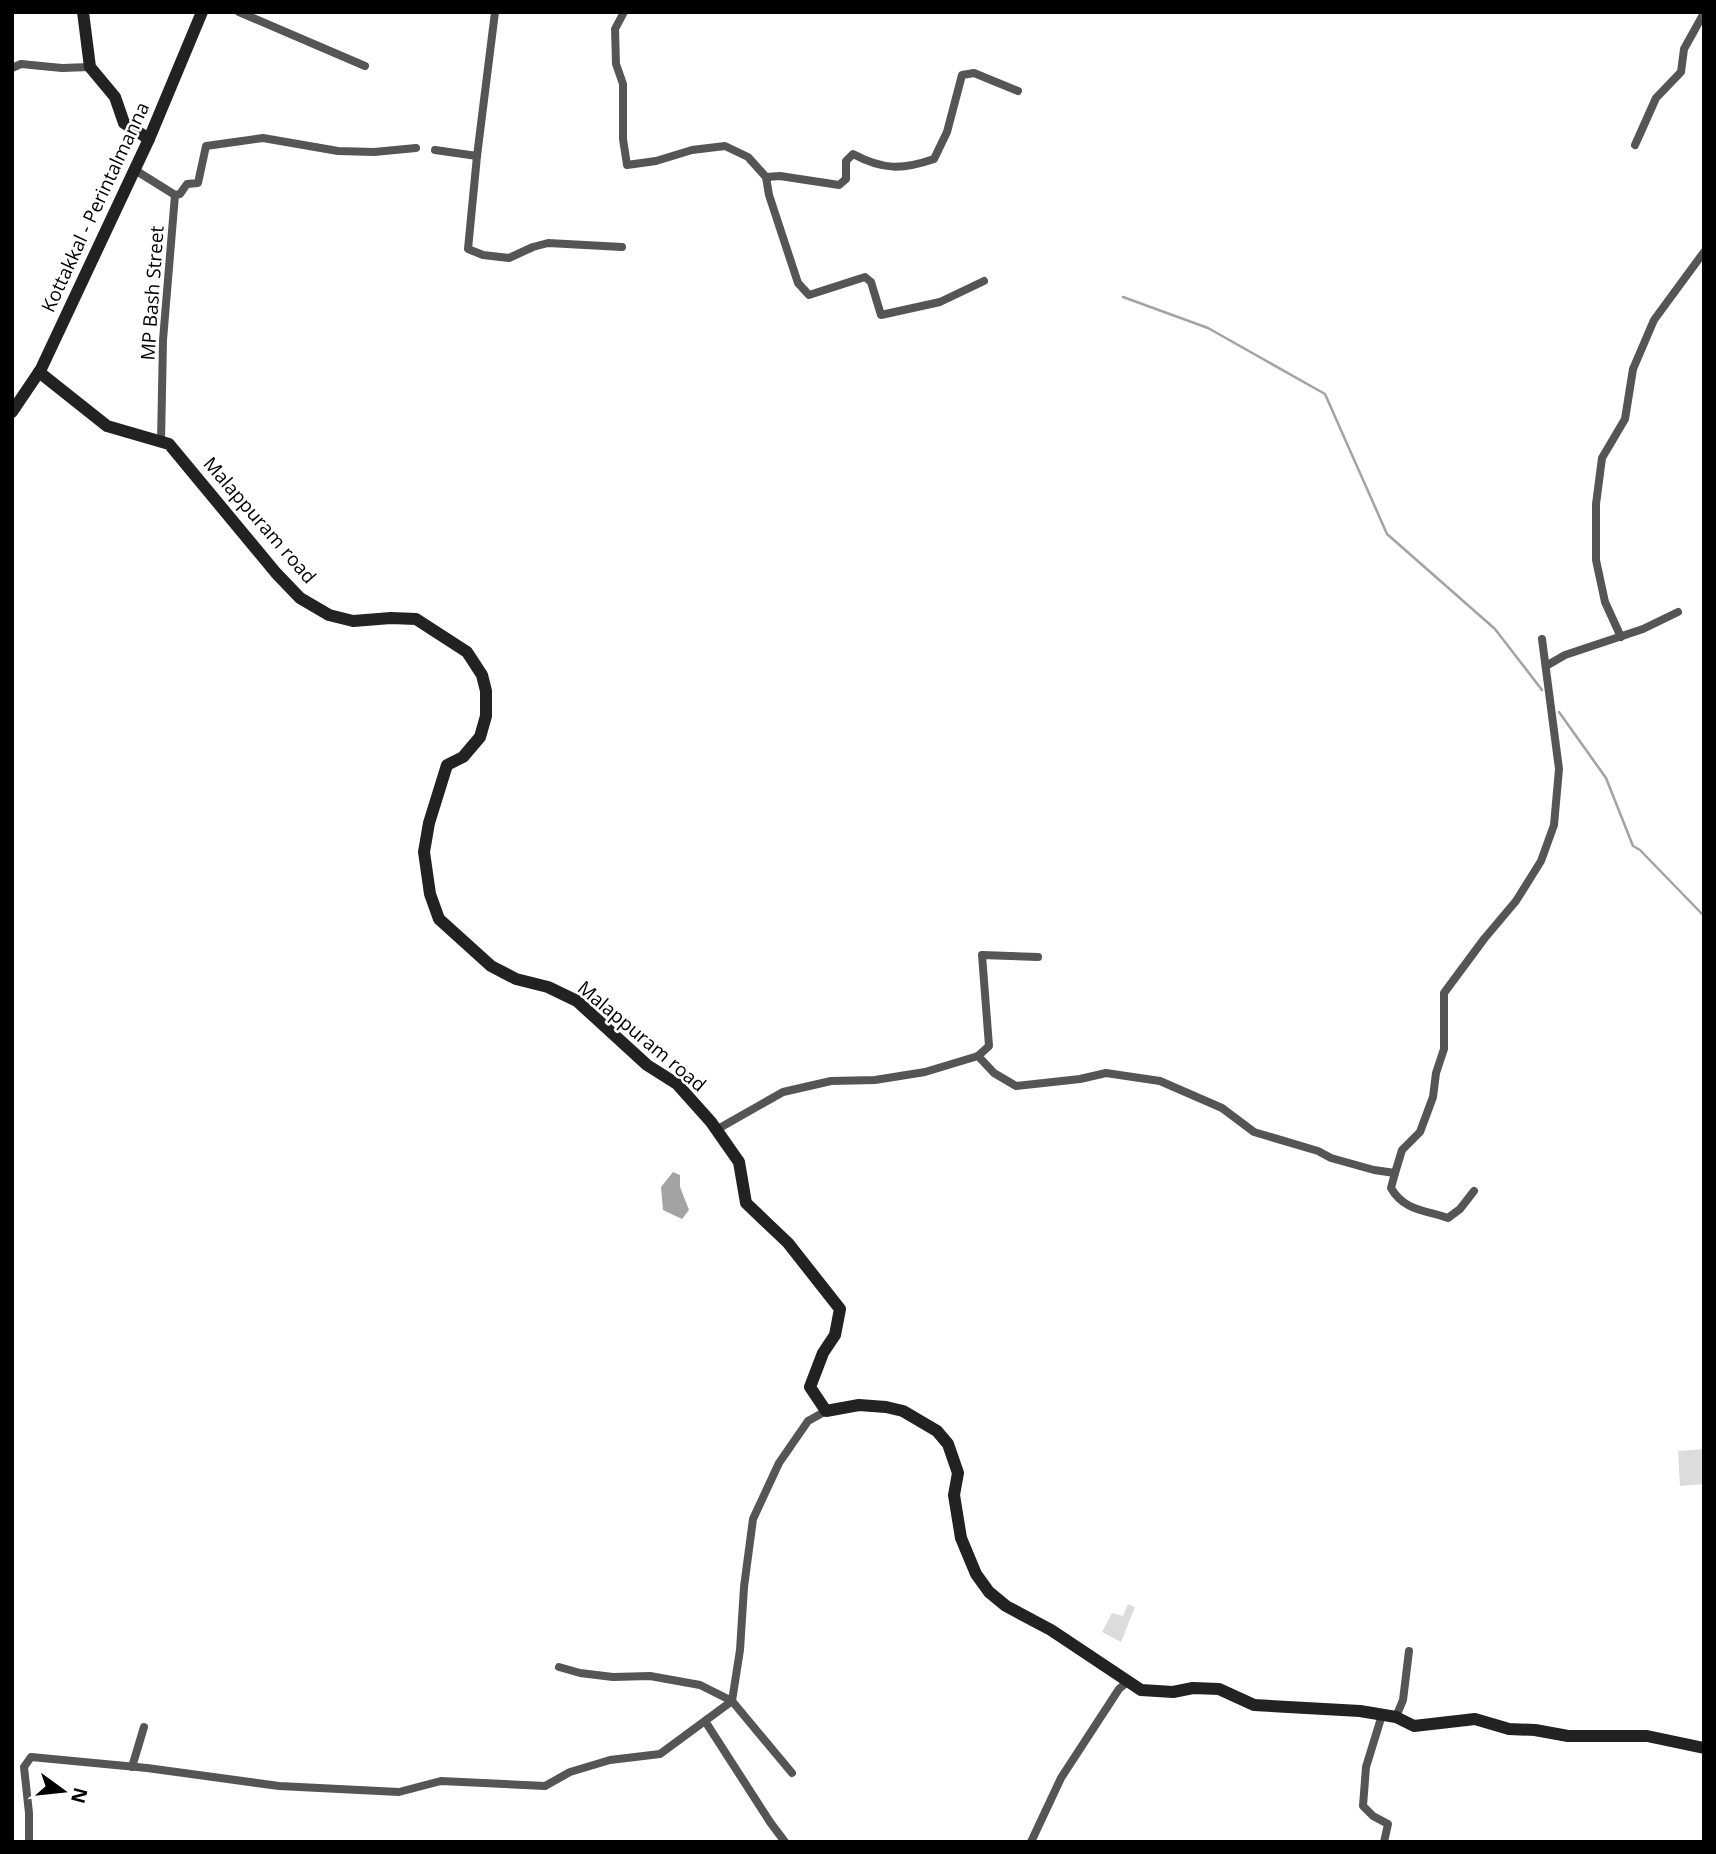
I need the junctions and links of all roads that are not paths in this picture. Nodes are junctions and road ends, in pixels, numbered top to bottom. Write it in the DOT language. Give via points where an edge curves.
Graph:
graph roads {
  1 [pos="83,12"];
  2 [pos="202,12"];
  3 [pos="239,12"];
  4 [pos="495,12"];
  5 [pos="624,12"];
  6 [pos="1704,12"];
  7 [pos="90,66"];
  8 [pos="365,66"];
  9 [pos="12,68"];
  10 [pos="1018,91"];
  11 [pos="149,139"];
  12 [pos="1635,145"];
  13 [pos="416,148"];
  14 [pos="435,150"];
  15 [pos="477,156"];
  16 [pos="135,170"];
  17 [pos="766,177"];
  18 [pos="175,195"];
  19 [pos="622,247"];
  20 [pos="1704,252"];
  21 [pos="984,281"];
  22 [pos="39,372"];
  23 [pos="14,404"];
  24 [pos="161,442"];
  25 [pos="1678,612"];
  26 [pos="1621,637"];
  27 [pos="1542,639"];
  28 [pos="1546,666"];
  29 [pos="1038,957"];
  30 [pos="978,1056"];
  31 [pos="716,1130"];
  32 [pos="1395,1173"];
  33 [pos="1474,1191"];
  34 [pos="826,1411"];
  35 [pos="1409,1651"];
  36 [pos="559,1667"];
  37 [pos="1127,1682"];
  38 [pos="732,1701"];
  39 [pos="1389,1716"];
  40 [pos="705,1721"];
  41 [pos="144,1727"];
  42 [pos="1704,1748"];
  43 [pos="132,1767"];
  44 [pos="792,1773"];
  45 [pos="29,1842"];
  46 [pos="785,1842"];
  47 [pos="1031,1842"];
  48 [pos="1384,1842"];
  1 -- 7 [label="street"];
  2 -- 11 [label="street, Kottakkal - Perintalmanna"];
  3 -- 8 [label="street"];
  4 -- 15 [label="street"];
  5 -- 17 [label="street" via="615,29 627,165 725,146 748,157"];
  6 -- 12 [label="street" via="1684,49 1681,72 1656,98"];
  7 -- 9 [label="street" via="21,64"];
  7 -- 11 [label="street" via="115,97 124,123"];
  10 -- 17 [label="street" via="974,73 962,75 947,132 934,159 895,168 853,154 846,161 846,179 839,185"];
  11 -- 16 [label="street, Kottakkal - Perintalmanna"];
  13 -- 18 [label="street" via="338,151 263,138 206,146 198,183 187,184"];
  14 -- 15 [label="street"];
  15 -- 19 [label="street" via="468,248 509,258 548,243"];
  16 -- 18 [label="street"];
  16 -- 22 [label="street, Kottakkal - Perintalmanna"];
  17 -- 21 [label="street" via="799,284 808,295 865,277 871,282 881,315 940,302"];
  18 -- 24 [label="street, MP Bash Street" via="163,340"];
  20 -- 26 [label="street" via="1654,320 1633,369 1625,419 1602,458 1596,560 1605,602"];
  22 -- 23 [label="street, Kottakkal - Perintalmanna"];
  22 -- 24 [label="street, Malappuram road" via="107,426"];
  24 -- 31 [label="street, Malappuram road" via="169,444 300,598 329,615 353,621 416,619 467,652 484,683 486,716 480,737 463,757 447,765 429,823 424,852 439,919 491,966 577,1001 647,1065 677,1084"];
  25 -- 26 [label="street"];
  26 -- 28 [label="street"];
  27 -- 28 [label="street"];
  28 -- 32 [label="street" via="1559,769 1554,825 1541,861 1516,901 1444,993 1444,1049 1433,1097 1420,1132 1402,1150"];
  29 -- 30 [label="street" via="982,955 989,1046"];
  30 -- 31 [label="street" via="925,1072 831,1081 783,1091"];
  30 -- 32 [label="street" via="1016,1086 1106,1073 1160,1081 1222,1108 1254,1132"];
  31 -- 34 [label="street, Malappuram road" via="739,1162 746,1203 788,1243 840,1310 835,1335 810,1387"];
  32 -- 33 [label="street" via="1391,1188 1397,1198 1411,1209 1448,1218"];
  34 -- 37 [label="street" via="859,1405 886,1407 903,1411 937,1431 948,1444 958,1473 954,1495 961,1538 989,1592"];
  34 -- 38 [label="street" via="808,1421 786,1452 753,1518"];
  35 -- 39 [label="street" via="1403,1700"];
  36 -- 38 [label="street" via="700,1685"];
  37 -- 39 [label="street" via="1142,1690 1163,1692 1219,1689 1254,1705"];
  37 -- 47 [label="street" via="1061,1778"];
  38 -- 40 [label="street"];
  38 -- 44 [label="street"];
  39 -- 42 [label="street" via="1414,1726 1475,1719 1509,1729 1568,1736 1647,1736"];
  39 -- 48 [label="street" via="1366,1767 1363,1806 1388,1824"];
  40 -- 43 [label="street" via="660,1754 610,1760 570,1772 545,1786 442,1781 399,1792 279,1786"];
  40 -- 46 [label="street"];
  41 -- 43 [label="street"];
  43 -- 45 [label="street" via="31,1757 24,1767"];
}
